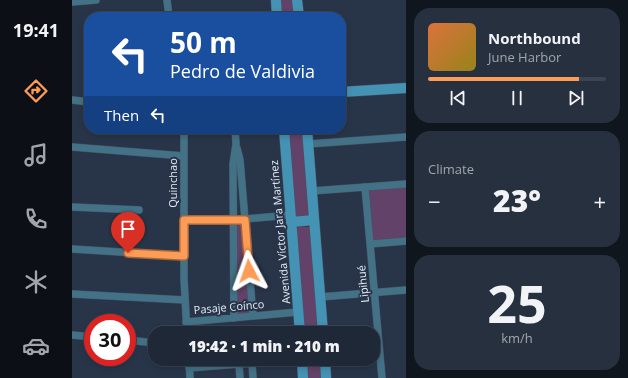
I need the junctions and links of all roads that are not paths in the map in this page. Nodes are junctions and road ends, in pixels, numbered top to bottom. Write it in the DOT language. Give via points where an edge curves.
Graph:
graph roads {
  1 [pos="96,0"];
  2 [pos="167,0"];
  3 [pos="276,0"];
  4 [pos="297,0"];
  5 [pos="72,2"];
  6 [pos="168,12"];
  7 [pos="277,12"];
  8 [pos="298,12"];
  9 [pos="406,88"];
  10 [pos="346,92"];
  11 [pos="72,100"];
  12 [pos="84,101"];
  13 [pos="184,134"];
  14 [pos="235,134"];
  15 [pos="284,134"];
  16 [pos="307,134"];
  17 [pos="406,137"];
  18 [pos="236,144"];
  19 [pos="308,144"];
  20 [pos="72,147"];
  21 [pos="184,156"];
  22 [pos="406,184"];
  23 [pos="365,187"];
  24 [pos="312,191"];
  25 [pos="72,207"];
  26 [pos="139,210"];
  27 [pos="290,218"];
  28 [pos="184,220"];
  29 [pos="234,220"];
  30 [pos="245,220"];
  31 [pos="314,220"];
  32 [pos="406,241"];
  33 [pos="370,244"];
  34 [pos="72,249"];
  35 [pos="184,256"];
  36 [pos="406,290"];
  37 [pos="375,293"];
  38 [pos="72,294"];
  39 [pos="320,297"];
  40 [pos="185,300"];
  41 [pos="298,312"];
  42 [pos="252,316"];
  43 [pos="234,318"];
  44 [pos="186,322"];
  45 [pos="186,326"];
  46 [pos="299,326"];
  47 [pos="322,326"];
  48 [pos="72,335"];
  49 [pos="84,336"];
  50 [pos="136,341"];
  51 [pos="148,342"];
  52 [pos="214,366"];
  53 [pos="239,366"];
  54 [pos="252,366"];
  55 [pos="302,366"];
  56 [pos="325,366"];
  57 [pos="189,368"];
  58 [pos="190,378"];
  59 [pos="240,378"];
  60 [pos="253,378"];
  61 [pos="303,378"];
  62 [pos="326,378"];
  63 [pos="382,378"];
  1 -- 5 [label="street"];
  2 -- 6 [label="street"];
  3 -- 7 [label="main road"];
  4 -- 8 [label="main road"];
  9 -- 10 [label="main road"];
  11 -- 12 [label="street"];
  13 -- 21 [label="street, Quinchao"];
  14 -- 18 [label="street"];
  15 -- 27 [label="main road, Avenida Víctor Jara Martínez"];
  16 -- 19 [label="main road"];
  17 -- 19 [label="street"];
  18 -- 29 [label="street" via="233,162"];
  18 -- 30 [label="street" via="240,160"];
  19 -- 24 [label="main road"];
  20 -- 21 [label="street"];
  21 -- 28 [label="street, Quinchao"];
  22 -- 23 [label="street"];
  23 -- 24 [label="street"];
  23 -- 33 [label="street, Lipihué"];
  24 -- 31 [label="main road"];
  25 -- 26 [label="street"];
  27 -- 30 [label="street"];
  27 -- 31 [label="main road"];
  27 -- 41 [label="main road, Avenida Víctor Jara Martínez"];
  28 -- 29 [label="street"];
  28 -- 35 [label="street, Quinchao"];
  29 -- 30 [label="street"];
  29 -- 43 [label="street"];
  30 -- 42 [label="street"];
  31 -- 39 [label="main road"];
  32 -- 33 [label="street"];
  33 -- 37 [label="street, Lipihué"];
  34 -- 35 [label="street"];
  35 -- 40 [label="street, Quinchao"];
  36 -- 37 [label="street"];
  37 -- 39 [label="street"];
  37 -- 63 [label="street, Lipihué"];
  38 -- 40 [label="street"];
  39 -- 47 [label="main road"];
  40 -- 44 [label="street, Quinchao"];
  41 -- 42 [label="street, Pasaje Coínco"];
  41 -- 46 [label="main road, Avenida Víctor Jara Martínez"];
  42 -- 43 [label="street, Pasaje Coínco"];
  43 -- 44 [label="street, Pasaje Coínco"];
  44 -- 45 [label="street, Quinchao"];
  48 -- 49 [label="street"];
  50 -- 51 [label="street"];
  52 -- 57 [label="street"];
  53 -- 59 [label="street"];
  54 -- 60 [label="street"];
  55 -- 61 [label="main road"];
  56 -- 62 [label="main road"];
  57 -- 58 [label="street"];
}
